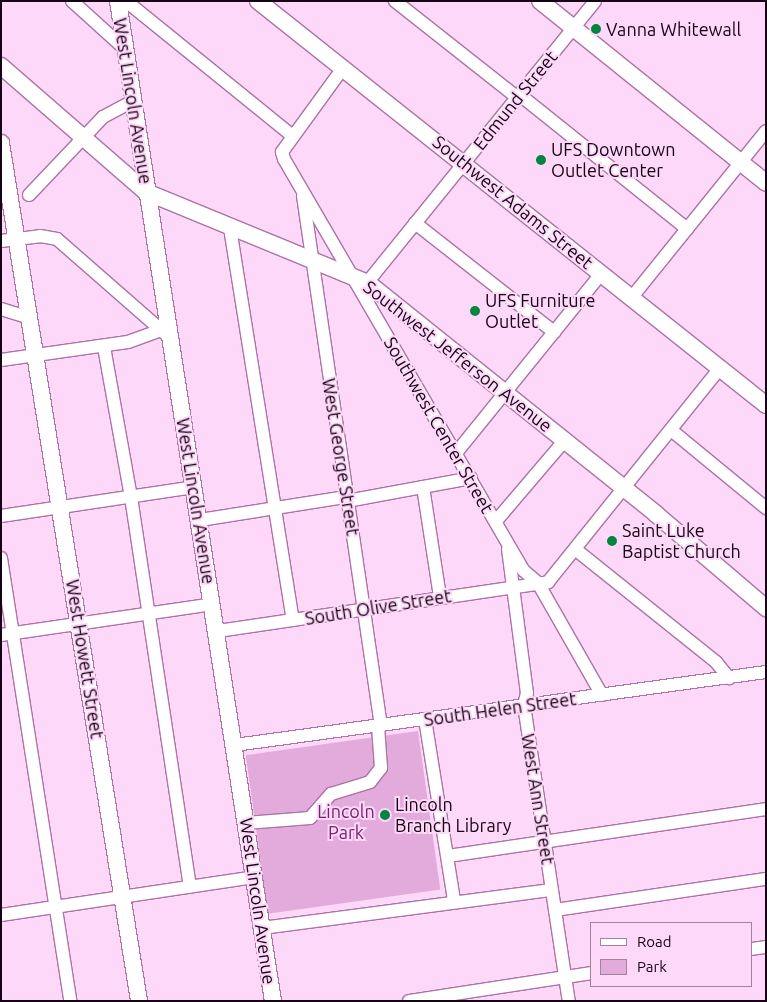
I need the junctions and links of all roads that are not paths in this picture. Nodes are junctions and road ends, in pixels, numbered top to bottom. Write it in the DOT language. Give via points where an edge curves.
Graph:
graph roads {
  1 [pos="72,1"];
  2 [pos="118,1"];
  3 [pos="126,1"];
  4 [pos="258,1"];
  5 [pos="395,1"];
  6 [pos="540,1"];
  7 [pos="595,1"];
  8 [pos="573,28"];
  9 [pos="125,49"];
  10 [pos="1,66"];
  11 [pos="343,68"];
  12 [pos="519,97"];
  13 [pos="132,101"];
  14 [pos="766,131"];
  15 [pos="293,136"];
  16 [pos="82,139"];
  17 [pos="2,149"];
  18 [pos="464,162"];
  19 [pos="740,162"];
  20 [pos="766,183"];
  21 [pos="302,188"];
  22 [pos="146,192"];
  23 [pos="29,196"];
  24 [pos="416,223"];
  25 [pos="230,228"];
  26 [pos="687,229"];
  27 [pos="18,238"];
  28 [pos="1,241"];
  29 [pos="311,260"];
  30 [pos="350,274"];
  31 [pos="602,274"];
  32 [pos="364,287"];
  33 [pos="632,297"];
  34 [pos="1,309"];
  35 [pos="28,317"];
  36 [pos="554,332"];
  37 [pos="166,334"];
  38 [pos="104,346"];
  39 [pos="35,353"];
  40 [pos="1,360"];
  41 [pos="720,368"];
  42 [pos="506,392"];
  43 [pos="766,405"];
  44 [pos="671,430"];
  45 [pos="565,440"];
  46 [pos="456,453"];
  47 [pos="471,478"];
  48 [pos="194,487"];
  49 [pos="424,487"];
  50 [pos="624,488"];
  51 [pos="131,496"];
  52 [pos="347,499"];
  53 [pos="62,507"];
  54 [pos="275,508"];
  55 [pos="766,508"];
  56 [pos="1,516"];
  57 [pos="200,520"];
  58 [pos="496,521"];
  59 [pos="506,539"];
  60 [pos="575,549"];
  61 [pos="1,558"];
  62 [pos="538,584"];
  63 [pos="514,587"];
  64 [pos="440,597"];
  65 [pos="213,604"];
  66 [pos="766,608"];
  67 [pos="364,609"];
  68 [pos="148,614"];
  69 [pos="293,620"];
  70 [pos="80,623"];
  71 [pos="218,631"];
  72 [pos="7,634"];
  73 [pos="766,672"];
  74 [pos="729,678"];
  75 [pos="602,694"];
  76 [pos="524,705"];
  77 [pos="425,719"];
  78 [pos="380,726"];
  79 [pos="235,745"];
  80 [pos="766,809"];
  81 [pos="246,823"];
  82 [pos="545,842"];
  83 [pos="448,856"];
  84 [pos="254,877"];
  85 [pos="766,879"];
  86 [pos="190,887"];
  87 [pos="552,890"];
  88 [pos="122,897"];
  89 [pos="454,900"];
  90 [pos="56,907"];
  91 [pos="555,910"];
  92 [pos="1,915"];
  93 [pos="262,928"];
  94 [pos="766,947"];
  95 [pos="752,949"];
  96 [pos="590,973"];
  97 [pos="565,977"];
  98 [pos="70,1001"];
  99 [pos="139,1001"];
  100 [pos="273,1001"];
  101 [pos="409,1001"];
  102 [pos="569,1001"];
  1 -- 9 [label="street"];
  2 -- 9 [label="main road, West Lincoln Avenue"];
  3 -- 15 [label="street"];
  4 -- 11 [label="main road, Southwest Adams Street"];
  5 -- 12 [label="street"];
  6 -- 8 [label="main road"];
  7 -- 8 [label="street, Edmund Street"];
  8 -- 12 [label="street, Edmund Street"];
  8 -- 19 [label="main road"];
  9 -- 13 [label="main road, West Lincoln Avenue"];
  10 -- 16 [label="main road, Southwest Jefferson Avenue"];
  11 -- 15 [label="street"];
  11 -- 18 [label="main road, Southwest Adams Street"];
  12 -- 18 [label="street, Edmund Street"];
  12 -- 26 [label="street"];
  13 -- 16 [label="street" via="107,114"];
  13 -- 22 [label="main road, West Lincoln Avenue"];
  14 -- 19 [label="street"];
  15 -- 21 [label="street" via="282,152"];
  16 -- 22 [label="main road, Southwest Jefferson Avenue"];
  16 -- 23 [label="street"];
  17 -- 27 [label="main road, West Howett Street"];
  18 -- 24 [label="street, Edmund Street"];
  18 -- 31 [label="main road, Southwest Adams Street"];
  19 -- 20 [label="main road"];
  19 -- 26 [label="street"];
  21 -- 29 [label="street, West George Street"];
  21 -- 30 [label="street"];
  22 -- 25 [label="main road, Southwest Jefferson Avenue"];
  22 -- 37 [label="main road, West Lincoln Avenue"];
  24 -- 32 [label="street, Edmund Street"];
  24 -- 36 [label="street"];
  25 -- 29 [label="main road, Southwest Jefferson Avenue"];
  25 -- 54 [label="street"];
  26 -- 33 [label="street"];
  27 -- 28 [label="street"];
  27 -- 35 [label="main road, West Howett Street"];
  27 -- 37 [label="street" via="40,236 57,239"];
  29 -- 30 [label="main road, Southwest Jefferson Avenue"];
  29 -- 52 [label="street, West George Street"];
  30 -- 32 [label="main road, Southwest Jefferson Avenue"];
  31 -- 33 [label="main road, Southwest Adams Street"];
  31 -- 36 [label="street"];
  32 -- 42 [label="main road, Southwest Jefferson Avenue"];
  32 -- 46 [label="street, Southwest Center Street"];
  33 -- 41 [label="main road, Southwest Adams Street"];
  34 -- 35 [label="street"];
  35 -- 39 [label="main road, West Howett Street"];
  36 -- 42 [label="street"];
  37 -- 38 [label="street"];
  37 -- 48 [label="main road, West Lincoln Avenue"];
  38 -- 39 [label="street"];
  38 -- 51 [label="street"];
  39 -- 40 [label="street"];
  39 -- 53 [label="main road, West Howett Street"];
  41 -- 43 [label="main road, Southwest Adams Street"];
  41 -- 44 [label="street"];
  42 -- 45 [label="main road, Southwest Jefferson Avenue"];
  42 -- 46 [label="street"];
  44 -- 50 [label="street"];
  44 -- 55 [label="street"];
  45 -- 50 [label="main road, Southwest Jefferson Avenue"];
  45 -- 58 [label="street"];
  46 -- 47 [label="street, Southwest Center Street"];
  47 -- 49 [label="street"];
  47 -- 58 [label="street, Southwest Center Street"];
  48 -- 51 [label="street"];
  48 -- 57 [label="main road, West Lincoln Avenue"];
  49 -- 52 [label="street"];
  49 -- 64 [label="street"];
  50 -- 60 [label="street"];
  50 -- 66 [label="main road, Southwest Jefferson Avenue"];
  51 -- 53 [label="street"];
  51 -- 68 [label="street"];
  52 -- 54 [label="street"];
  52 -- 67 [label="street, West George Street"];
  53 -- 56 [label="street"];
  53 -- 70 [label="main road, West Howett Street"];
  54 -- 57 [label="street"];
  54 -- 69 [label="street"];
  57 -- 65 [label="main road, West Lincoln Avenue"];
  58 -- 59 [label="street, Southwest Center Street"];
  59 -- 62 [label="street, Southwest Center Street" via="523,570"];
  59 -- 63 [label="street, West Ann Street"];
  60 -- 62 [label="street" via="548,582"];
  60 -- 74 [label="street" via="716,662"];
  61 -- 72 [label="street"];
  62 -- 63 [label="street, South Olive Street"];
  62 -- 75 [label="street, Southwest Center Street"];
  63 -- 64 [label="street, South Olive Street"];
  63 -- 76 [label="street, West Ann Street" via="512,597 527,693"];
  64 -- 67 [label="street, South Olive Street"];
  65 -- 68 [label="street"];
  65 -- 71 [label="main road, West Lincoln Avenue"];
  67 -- 69 [label="street, South Olive Street"];
  67 -- 78 [label="street, West George Street"];
  68 -- 70 [label="street"];
  68 -- 86 [label="street"];
  69 -- 71 [label="street, South Olive Street"];
  70 -- 72 [label="street"];
  70 -- 88 [label="main road, West Howett Street"];
  71 -- 79 [label="main road, West Lincoln Avenue"];
  72 -- 90 [label="street"];
  73 -- 74 [label="street, South Helen Street"];
  74 -- 75 [label="street, South Helen Street"];
  75 -- 76 [label="street, South Helen Street"];
  76 -- 77 [label="street, South Helen Street"];
  76 -- 82 [label="street, West Ann Street"];
  77 -- 78 [label="street, South Helen Street"];
  77 -- 83 [label="street"];
  78 -- 79 [label="street, South Helen Street"];
  78 -- 81 [label="street, West George Street" via="381,768 370,782 330,794 305,820"];
  79 -- 81 [label="main road, West Lincoln Avenue"];
  80 -- 82 [label="street"];
  81 -- 84 [label="main road, West Lincoln Avenue"];
  82 -- 83 [label="street"];
  82 -- 87 [label="street, West Ann Street"];
  83 -- 89 [label="street"];
  84 -- 86 [label="street"];
  84 -- 93 [label="main road, West Lincoln Avenue"];
  85 -- 91 [label="street"];
  86 -- 88 [label="street"];
  87 -- 89 [label="street"];
  87 -- 91 [label="street, West Ann Street"];
  88 -- 90 [label="street"];
  88 -- 99 [label="main road, West Howett Street"];
  89 -- 93 [label="street"];
  90 -- 92 [label="street"];
  90 -- 98 [label="street"];
  91 -- 97 [label="street, West Ann Street"];
  93 -- 100 [label="main road, West Lincoln Avenue"];
  94 -- 95 [label="street"];
  96 -- 97 [label="street"];
  97 -- 101 [label="street"];
  97 -- 102 [label="street, West Ann Street"];
}
